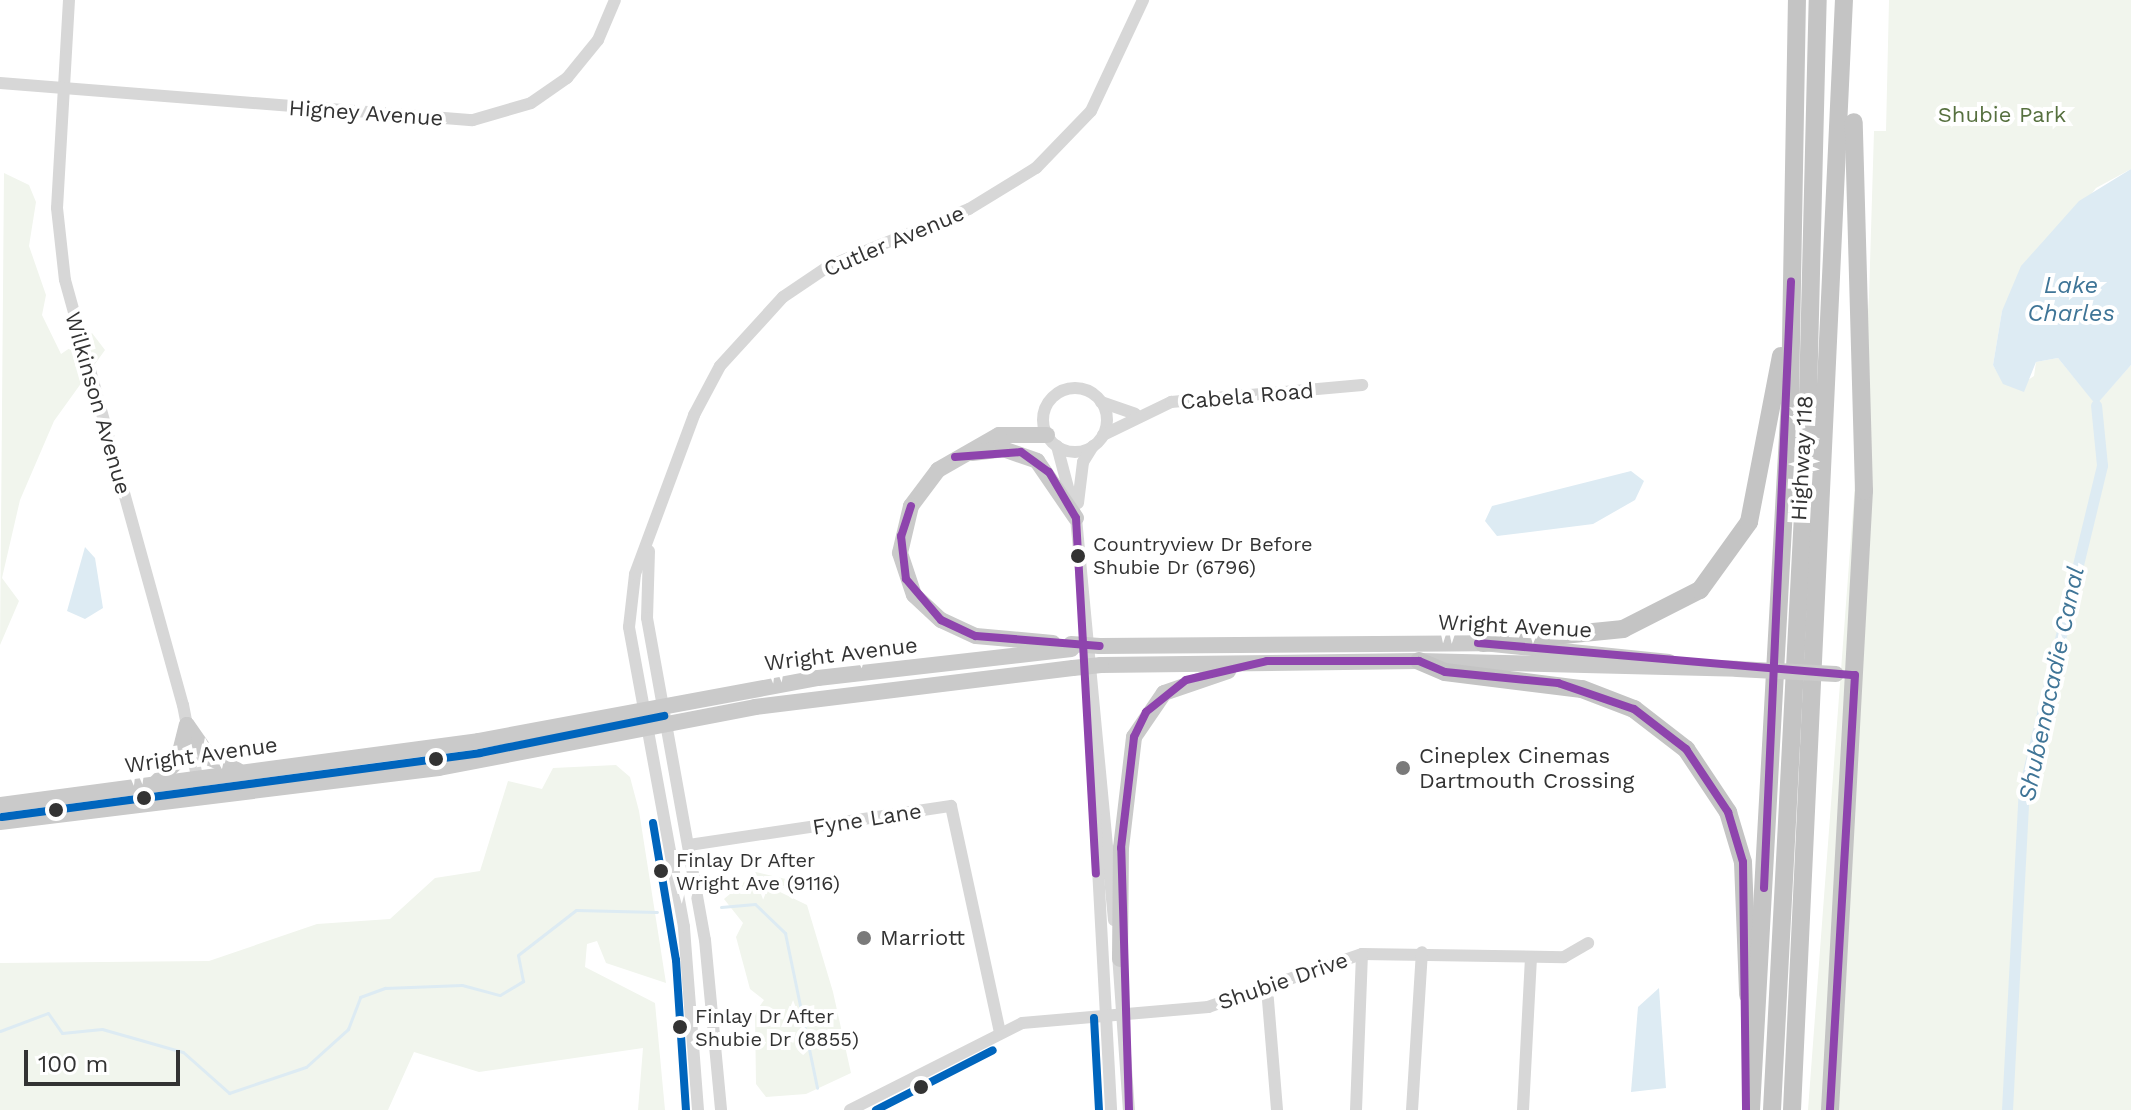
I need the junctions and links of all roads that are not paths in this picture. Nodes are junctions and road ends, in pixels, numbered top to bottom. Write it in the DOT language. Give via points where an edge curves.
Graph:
graph roads {
  1 [pos="69,0"];
  2 [pos="615,0"];
  3 [pos="1143,0"];
  4 [pos="1797,0"];
  5 [pos="1818,0"];
  6 [pos="1844,0"];
  7 [pos="1853,0"];
  8 [pos="0,83"];
  9 [pos="62,87"];
  10 [pos="1791,282"];
  11 [pos="1362,385"];
  12 [pos="1101,402"];
  13 [pos="1135,414"];
  14 [pos="1103,435"];
  15 [pos="1052,441"];
  16 [pos="1093,446"];
  17 [pos="955,457"];
  18 [pos="1076,518"];
  19 [pos="649,544"];
  20 [pos="1483,643"];
  21 [pos="1071,647"];
  22 [pos="1267,661"];
  23 [pos="1419,661"];
  24 [pos="1695,666"];
  25 [pos="1846,675"];
  26 [pos="662,704"];
  27 [pos="641,708"];
  28 [pos="665,724"];
  29 [pos="187,725"];
  30 [pos="645,728"];
  31 [pos="1092,728"];
  32 [pos="242,771"];
  33 [pos="197,777"];
  34 [pos="156,783"];
  35 [pos="201,798"];
  36 [pos="0,805"];
  37 [pos="0,822"];
  38 [pos="689,845"];
  39 [pos="1588,943"];
  40 [pos="1422,952"];
  41 [pos="1362,954"];
  42 [pos="1531,957"];
  43 [pos="1120,959"];
  44 [pos="1267,988"];
  45 [pos="1125,1016"];
  46 [pos="1106,1017"];
  47 [pos="1000,1032"];
  48 [pos="698,1110"];
  49 [pos="721,1110"];
  50 [pos="850,1110"];
  51 [pos="1111,1110"];
  52 [pos="1129,1110"];
  53 [pos="1277,1110"];
  54 [pos="1356,1110"];
  55 [pos="1412,1110"];
  56 [pos="1523,1110"];
  57 [pos="1749,1110"];
  58 [pos="1772,1110"];
  59 [pos="1792,1110"];
  60 [pos="1830,1110"];
  1 -- 9 [label="street, Wilkinson Avenue"];
  2 -- 9 [label="street, Higney Avenue" via="598,40 567,78 494,117 392,117"];
  3 -- 19 [label="street, Cutler Avenue" via="1128,46 1091,111 1036,168 969,209 829,266 755,323 694,415"];
  4 -- 10 [label="highway"];
  5 -- 58 [label="highway, Highway 118" via="1807,437"];
  6 -- 59 [label="highway, Highway 118"];
  7 -- 25 [label="highway" via="1864,464"];
  8 -- 9 [label="street, Higney Avenue"];
  9 -- 29 [label="street, Wilkinson Avenue" via="57,208 65,280"];
  10 -- 20 [label="highway" via="1759,491 1720,569 1678,605 1623,629"];
  10 -- 57 [label="highway"];
  11 -- 13 [label="street, Cabela Road" via="1171,402"];
  12 -- 13 [label="street"];
  12 -- 14 [label="street"];
  12 -- 15 [label="street" via="1081,389 1061,391 1043,415"];
  13 -- 14 [label="street, Cabela Road"];
  14 -- 16 [label="street"];
  15 -- 16 [label="street"];
  15 -- 17 [label="main road" via="999,435"];
  15 -- 18 [label="street"];
  16 -- 18 [label="street" via="1083,462"];
  17 -- 18 [label="main road" via="1021,452 1049,472"];
  17 -- 21 [label="main road" via="921,490 905,520 900,553 914,595 941,620 976,636"];
  18 -- 31 [label="street"];
  19 -- 26 [label="street, Cutler Avenue" via="647,618"];
  19 -- 27 [label="street, Cutler Avenue" via="635,574 629,627"];
  20 -- 21 [label="main road, Wright Avenue, bridge"];
  20 -- 24 [label="main road, Wright Avenue"];
  21 -- 26 [label="main road, Wright Avenue"];
  22 -- 23 [label="main road, Wright Avenue"];
  22 -- 28 [label="main road, Wright Avenue, bridge" via="1101,665"];
  22 -- 43 [label="main road" via="1186,680 1146,712 1128,767"];
  23 -- 24 [label="main road, Wright Avenue"];
  23 -- 57 [label="highway" via="1608,698 1659,725 1702,768 1728,812 1743,862"];
  24 -- 25 [label="main road, Wright Avenue, bridge"];
  25 -- 60 [label="highway"];
  26 -- 27 [label="main road, Wright Avenue"];
  26 -- 28 [label="street, Cutler Avenue"];
  27 -- 30 [label="street, Cutler Avenue"];
  27 -- 32 [label="main road, Wright Avenue" via="462,744"];
  28 -- 30 [label="main road, Wright Avenue"];
  28 -- 38 [label="street, Cutler Avenue"];
  29 -- 32 [label="main road" via="210,758"];
  29 -- 33 [label="street, Wilkinson Avenue"];
  29 -- 34 [label="main road" via="178,760"];
  30 -- 35 [label="main road, Wright Avenue" via="526,755"];
  30 -- 48 [label="street, Cutler Avenue" via="684,927"];
  31 -- 43 [label="street"];
  31 -- 46 [label="street"];
  32 -- 33 [label="main road, Wright Avenue"];
  33 -- 34 [label="main road, Wright Avenue"];
  33 -- 35 [label="street, Wilkinson Avenue"];
  34 -- 36 [label="main road, Wright Avenue"];
  35 -- 37 [label="main road, Wright Avenue"];
  38 -- 47 [label="street, Fyne Lane" via="951,806"];
  38 -- 49 [label="street, Cutler Avenue"];
  39 -- 42 [label="street, Shubie Drive" via="1564,957"];
  40 -- 41 [label="street, Shubie Drive"];
  40 -- 42 [label="street, Shubie Drive"];
  40 -- 55 [label="street"];
  41 -- 44 [label="street, Shubie Drive"];
  41 -- 54 [label="street"];
  42 -- 56 [label="street"];
  43 -- 45 [label="street"];
  44 -- 45 [label="street, Shubie Drive" via="1208,1007"];
  44 -- 53 [label="street"];
  45 -- 46 [label="street, Shubie Drive"];
  45 -- 52 [label="street"];
  46 -- 47 [label="street, Shubie Drive" via="1044,1019"];
  46 -- 51 [label="street"];
  47 -- 50 [label="street, Shubie Drive"];
}
